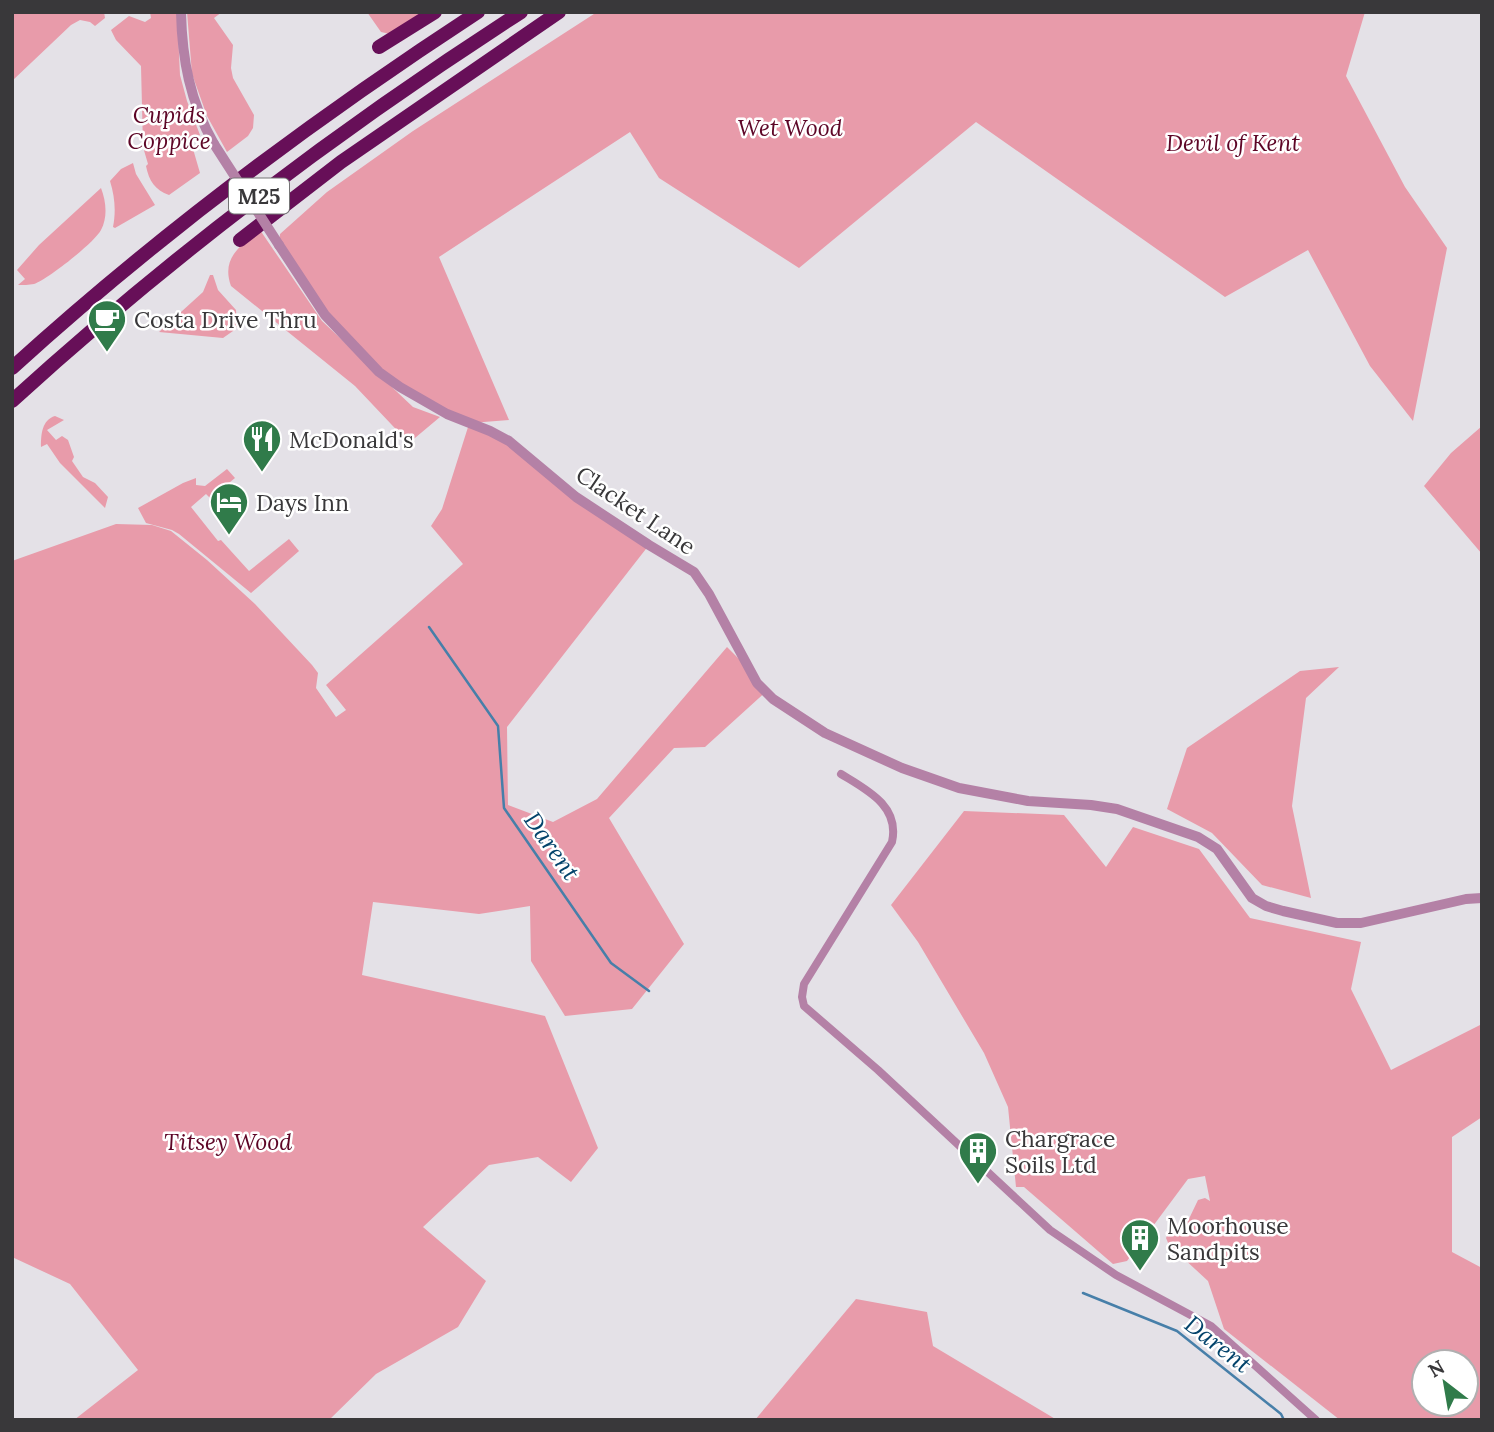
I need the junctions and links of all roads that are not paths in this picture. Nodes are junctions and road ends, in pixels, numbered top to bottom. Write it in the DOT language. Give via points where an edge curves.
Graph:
graph roads {
  1 [pos="181,12"];
  2 [pos="435,12"];
  3 [pos="478,12"];
  4 [pos="521,12"];
  5 [pos="559,12"];
  6 [pos="379,47"];
  7 [pos="240,240"];
  8 [pos="12,368"];
  9 [pos="12,401"];
  10 [pos="841,774"];
  11 [pos="1482,898"];
  12 [pos="1316,1420"];
  1 -- 11 [label="street, Clacket Lane, bridge" via="182,46 199,114 315,301 341,334 389,380 456,419 499,435 576,497 694,572 757,683 773,699 825,733 959,788 1028,801 1117,809 1198,837 1217,849 1252,898 1283,911 1337,923 1361,923"];
  2 -- 6 [label="highway"];
  3 -- 8 [label="highway, M25" via="212,201"];
  4 -- 9 [label="highway, M25" via="412,84 258,197 137,292"];
  5 -- 7 [label="highway, M25" via="341,162"];
  10 -- 12 [label="street" via="886,806 895,831 804,984 804,1006 1050,1230 1116,1275 1211,1326"];
}
